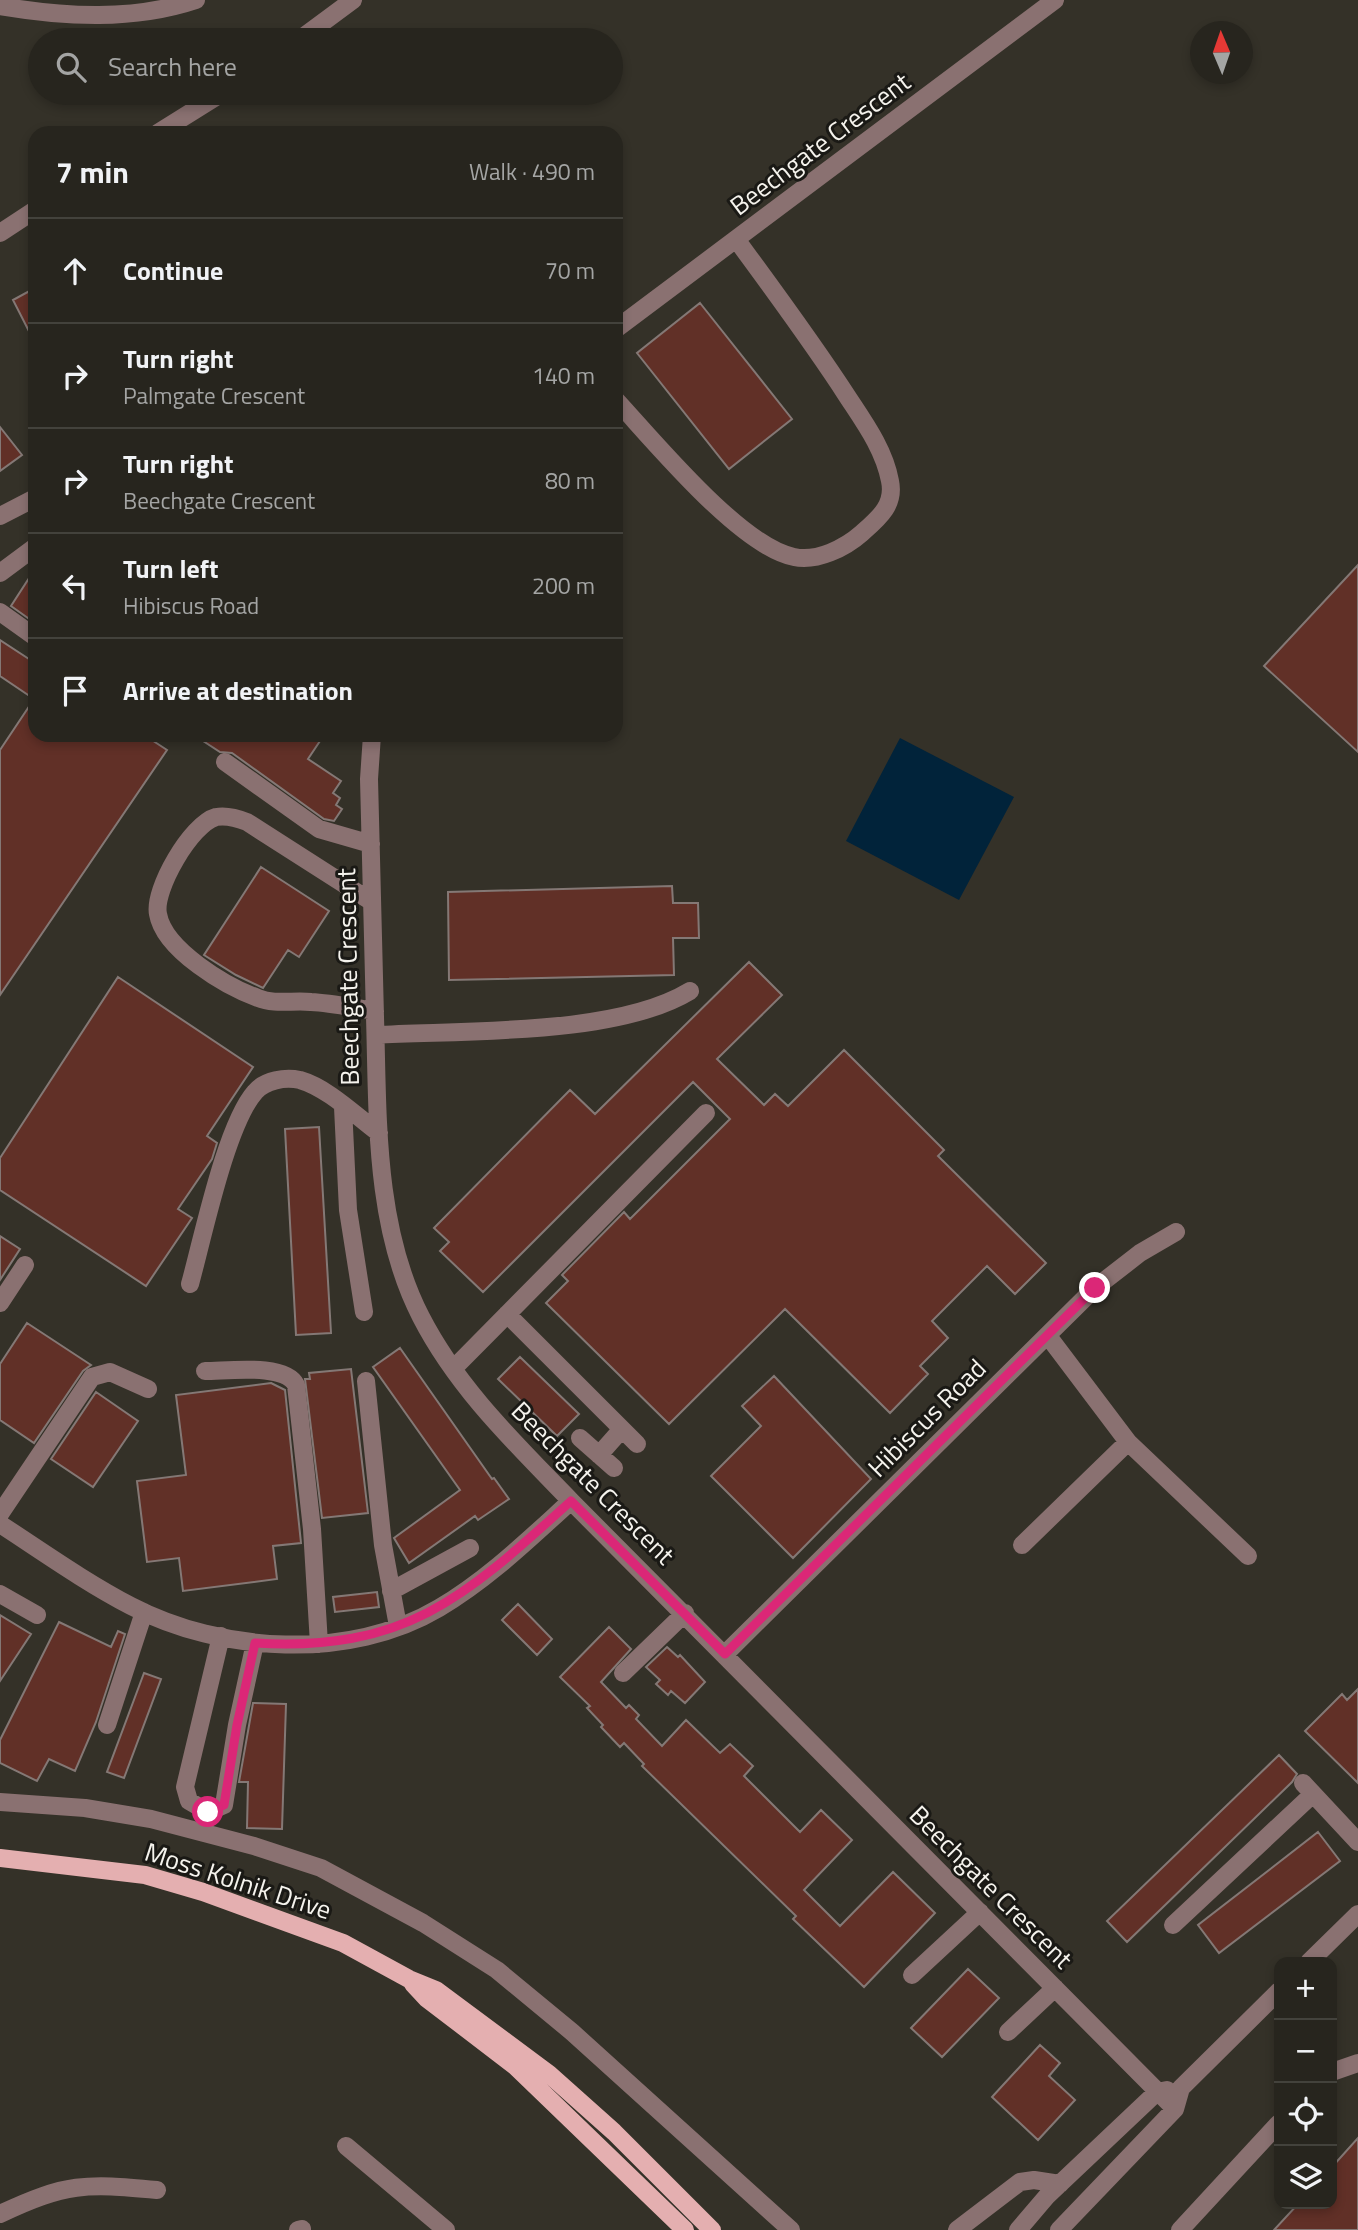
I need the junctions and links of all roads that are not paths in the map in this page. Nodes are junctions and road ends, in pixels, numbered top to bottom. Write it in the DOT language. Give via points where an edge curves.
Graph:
graph roads {
  1 [pos="196,0"];
  2 [pos="353,0"];
  3 [pos="1055,0"];
  4 [pos="0,6"];
  5 [pos="315,28"];
  6 [pos="203,105"];
  7 [pos="169,126"];
  8 [pos="28,215"];
  9 [pos="0,233"];
  10 [pos="736,239"];
  11 [pos="623,324"];
  12 [pos="623,407"];
  13 [pos="28,502"];
  14 [pos="0,516"];
  15 [pos="28,556"];
  16 [pos="0,573"];
  17 [pos="0,612"];
  18 [pos="28,632"];
  19 [pos="372,742"];
  20 [pos="225,762"];
  21 [pos="371,844"];
  22 [pos="372,902"];
  23 [pos="690,990"];
  24 [pos="375,1011"];
  25 [pos="376,1035"];
  26 [pos="343,1107"];
  27 [pos="706,1113"];
  28 [pos="380,1133"];
  29 [pos="1176,1232"];
  30 [pos="25,1265"];
  31 [pos="190,1284"];
  32 [pos="0,1303"];
  33 [pos="364,1312"];
  34 [pos="508,1314"];
  35 [pos="1048,1336"];
  36 [pos="453,1369"];
  37 [pos="205,1371"];
  38 [pos="366,1381"];
  39 [pos="148,1389"];
  40 [pos="622,1429"];
  41 [pos="580,1438"];
  42 [pos="1128,1442"];
  43 [pos="638,1444"];
  44 [pos="599,1455"];
  45 [pos="614,1468"];
  46 [pos="571,1501"];
  47 [pos="0,1514"];
  48 [pos="0,1524"];
  49 [pos="1022,1545"];
  50 [pos="470,1548"];
  51 [pos="1248,1556"];
  52 [pos="391,1591"];
  53 [pos="0,1594"];
  54 [pos="144,1612"];
  55 [pos="684,1613"];
  56 [pos="37,1615"];
  57 [pos="398,1626"];
  58 [pos="221,1636"];
  59 [pos="255,1643"];
  60 [pos="319,1644"];
  61 [pos="725,1654"];
  62 [pos="623,1673"];
  63 [pos="107,1724"];
  64 [pos="0,1802"];
  65 [pos="1358,1842"];
  66 [pos="0,1858"];
  67 [pos="980,1912"];
  68 [pos="1358,1914"];
  69 [pos="1173,1925"];
  70 [pos="1314,1957"];
  71 [pos="912,1975"];
  72 [pos="408,1979"];
  73 [pos="1055,1988"];
  74 [pos="1274,1996"];
  75 [pos="1008,2032"];
  76 [pos="1358,2063"];
  77 [pos="1337,2070"];
  78 [pos="1181,2088"];
  79 [pos="1157,2092"];
  80 [pos="1175,2109"];
  81 [pos="1274,2128"];
  82 [pos="346,2146"];
  83 [pos="1060,2184"];
  84 [pos="157,2190"];
  85 [pos="0,2214"];
  86 [pos="446,2230"];
  87 [pos="685,2230"];
  88 [pos="712,2230"];
  89 [pos="791,2230"];
  90 [pos="957,2230"];
  91 [pos="1018,2230"];
  92 [pos="1059,2230"];
  93 [pos="1180,2230"];
  1 -- 4 [label="street" via="106,16 67,16"];
  2 -- 5 [label="street"];
  3 -- 10 [label="street, Beechgate Crescent"];
  6 -- 7 [label="street"];
  8 -- 9 [label="street"];
  10 -- 11 [label="street, Beechgate Crescent"];
  10 -- 12 [label="street" via="821,356 875,441 890,477 892,493 886,509 856,538 835,550 797,558 776,552 709,497"];
  13 -- 14 [label="street"];
  15 -- 16 [label="street"];
  17 -- 18 [label="street"];
  19 -- 21 [label="street, Beechgate Crescent"];
  20 -- 21 [label="street" via="319,828"];
  21 -- 22 [label="street, Beechgate Crescent"];
  22 -- 24 [label="street, Beechgate Crescent"];
  22 -- 24 [label="street" via="247,822 225,816 208,820 193,834 162,887 157,913 164,931 184,954 255,997 276,1003 312,1002"];
  23 -- 25 [label="street" via="646,1012 603,1020"];
  24 -- 25 [label="street, Beechgate Crescent"];
  25 -- 28 [label="street, Beechgate Crescent"];
  26 -- 28 [label="street"];
  26 -- 31 [label="street" via="311,1084 297,1080 269,1082 256,1090 244,1108 224,1162"];
  26 -- 33 [label="street" via="348,1210"];
  27 -- 34 [label="street"];
  28 -- 36 [label="street, Beechgate Crescent" via="387,1211 405,1279 420,1316"];
  29 -- 35 [label="street, Hibiscus Road" via="1121,1266"];
  30 -- 32 [label="street"];
  34 -- 36 [label="street"];
  34 -- 40 [label="street"];
  35 -- 42 [label="street"];
  35 -- 61 [label="street, Hibiscus Road"];
  36 -- 46 [label="street, Beechgate Crescent" via="478,1403"];
  37 -- 60 [label="street" via="281,1372 296,1385"];
  38 -- 52 [label="street"];
  39 -- 47 [label="street" via="110,1373 92,1377"];
  40 -- 43 [label="street"];
  40 -- 44 [label="street"];
  41 -- 44 [label="street"];
  42 -- 49 [label="street"];
  42 -- 51 [label="street"];
  44 -- 45 [label="street"];
  46 -- 55 [label="street, Beechgate Crescent"];
  46 -- 57 [label="street" via="494,1571 437,1609"];
  48 -- 54 [label="street" via="83,1579"];
  50 -- 52 [label="street"];
  52 -- 57 [label="street"];
  53 -- 56 [label="street"];
  54 -- 58 [label="street"];
  54 -- 63 [label="street"];
  55 -- 61 [label="street, Beechgate Crescent"];
  55 -- 62 [label="street"];
  57 -- 60 [label="street"];
  58 -- 59 [label="street"];
  58 -- 59 [label="street" via="185,1787 189,1801 208,1812 224,1805"];
  59 -- 60 [label="street"];
  61 -- 67 [label="street, Beechgate Crescent"];
  64 -- 89 [label="street" via="85,1808 151,1819 254,1846 321,1868 423,1923 497,1970 535,2001"];
  65 -- 69 [label="street" via="1308,1789"];
  66 -- 72 [label="main road, Moss Kolnik Drive" via="145,1875 203,1892 343,1943"];
  67 -- 71 [label="street"];
  67 -- 73 [label="street, Beechgate Crescent"];
  68 -- 70 [label="street"];
  72 -- 87 [label="main road, Moss Kolnik Drive" via="515,2066"];
  72 -- 88 [label="main road, Moss Kolnik Drive" via="436,1990 549,2074"];
  73 -- 75 [label="street"];
  73 -- 79 [label="street, Beechgate Crescent"];
  74 -- 78 [label="street"];
  76 -- 77 [label="street"];
  78 -- 79 [label="street"];
  78 -- 80 [label="street"];
  79 -- 80 [label="street, Beechgate Crescent"];
  79 -- 83 [label="street"];
  80 -- 92 [label="street"];
  81 -- 93 [label="street"];
  82 -- 86 [label="street"];
  83 -- 90 [label="street" via="1020,2182"];
  83 -- 91 [label="street"];
  84 -- 85 [label="street" via="73,2186"];
}
